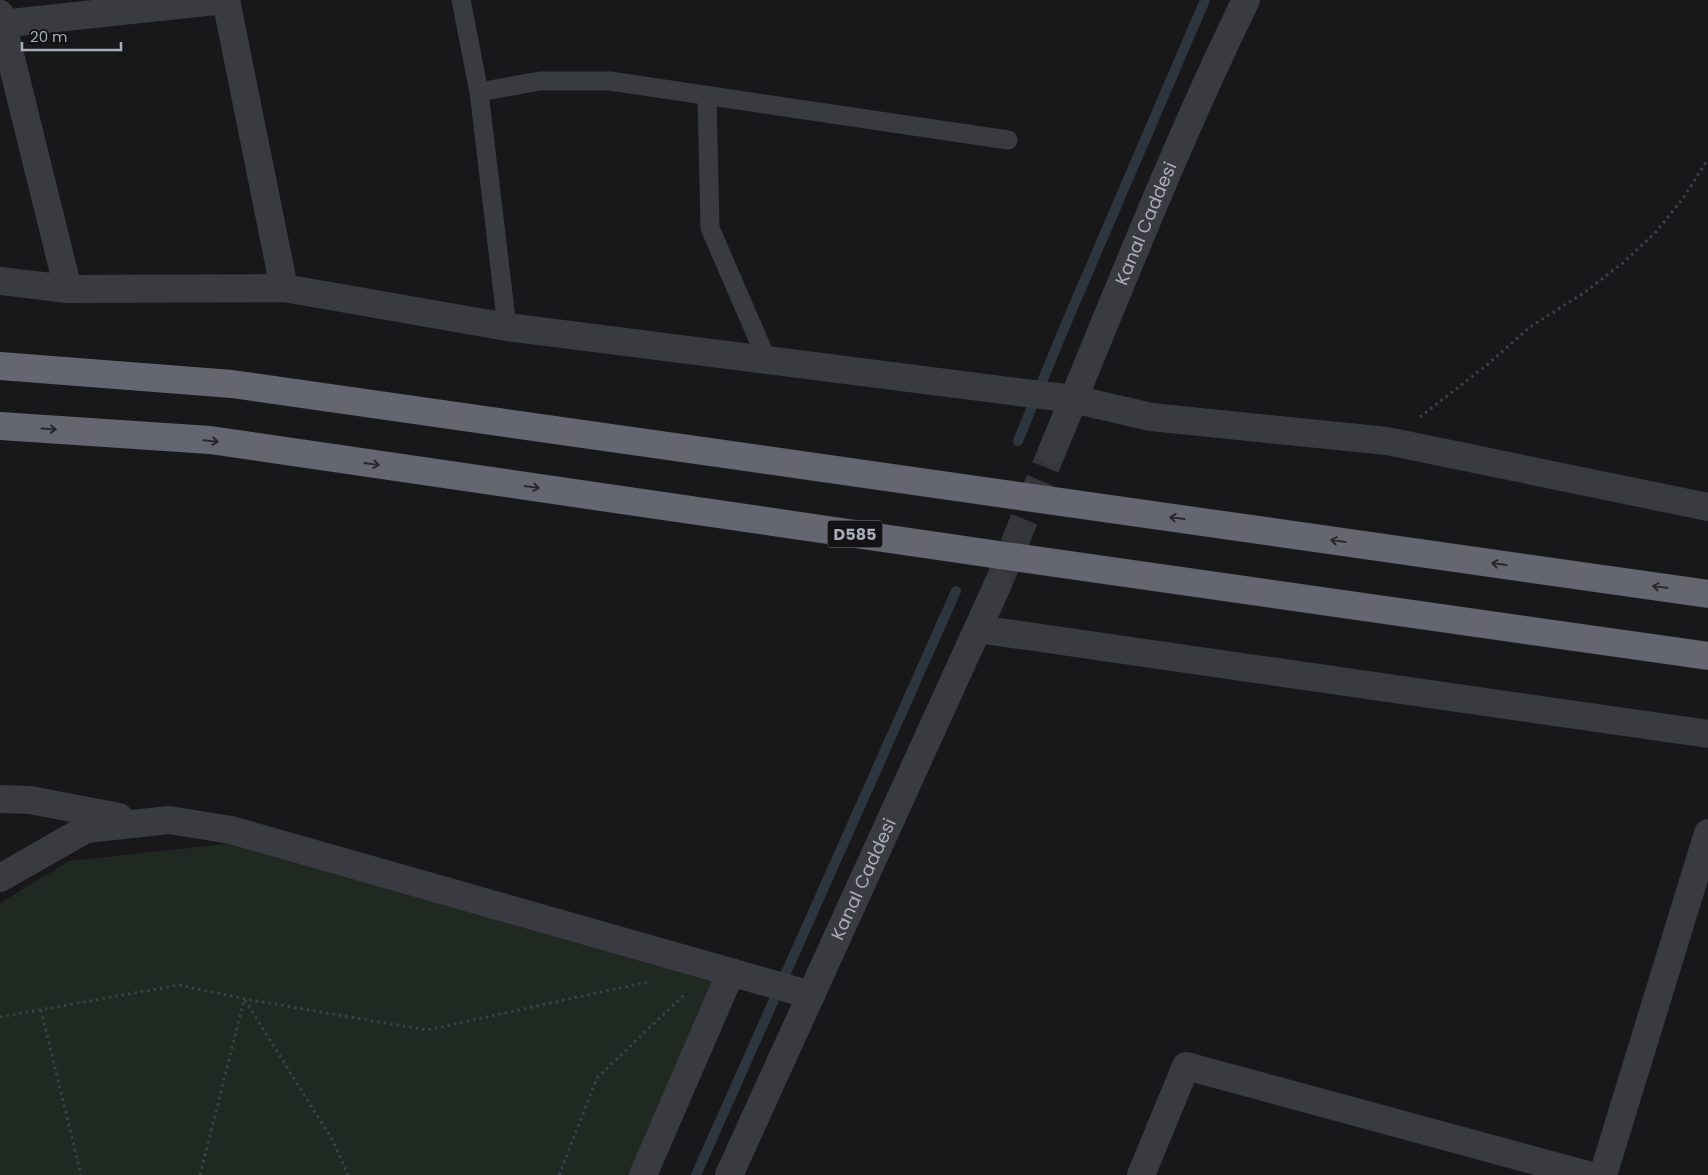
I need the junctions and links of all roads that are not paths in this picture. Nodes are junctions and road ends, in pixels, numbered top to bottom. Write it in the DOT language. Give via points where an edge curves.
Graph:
graph roads {
  1 [pos="225,0"];
  2 [pos="461,0"];
  3 [pos="1246,0"];
  4 [pos="0,21"];
  5 [pos="479,92"];
  6 [pos="707,96"];
  7 [pos="1008,140"];
  8 [pos="0,281"];
  9 [pos="284,288"];
  10 [pos="68,289"];
  11 [pos="507,327"];
  12 [pos="767,360"];
  13 [pos="0,366"];
  14 [pos="1073,399"];
  15 [pos="0,426"];
  16 [pos="1052,451"];
  17 [pos="1708,507"];
  18 [pos="998,584"];
  19 [pos="1708,594"];
  20 [pos="978,629"];
  21 [pos="1708,656"];
  22 [pos="1708,734"];
  23 [pos="0,799"];
  24 [pos="147,822"];
  25 [pos="1708,833"];
  26 [pos="0,878"];
  27 [pos="729,972"];
  28 [pos="811,995"];
  29 [pos="643,1175"];
  30 [pos="729,1175"];
  31 [pos="1141,1175"];
  32 [pos="1588,1175"];
  33 [pos="1603,1175"];
  1 -- 4 [label="street"];
  1 -- 9 [label="street"];
  2 -- 5 [label="lane"];
  3 -- 14 [label="street, Kanal Caddesi" via="1218,58"];
  4 -- 10 [label="street"];
  5 -- 6 [label="lane" via="540,81 610,82"];
  5 -- 11 [label="lane"];
  6 -- 7 [label="lane"];
  6 -- 12 [label="lane" via="710,228"];
  8 -- 10 [label="street"];
  9 -- 10 [label="street"];
  9 -- 11 [label="street"];
  11 -- 12 [label="street"];
  12 -- 14 [label="street"];
  19 -- 13 [label="highway, one-way" via="232,384"];
  14 -- 16 [label="street, Kanal Caddesi"];
  14 -- 17 [label="street" via="1151,417 1387,441"];
  15 -- 21 [label="highway, D585, one-way" via="210,440"];
  18 -- 20 [label="street, Kanal Caddesi"];
  20 -- 22 [label="street"];
  20 -- 28 [label="street, Kanal Caddesi"];
  23 -- 24 [label="street" via="30,800"];
  24 -- 26 [label="street" via="86,829"];
  24 -- 27 [label="street" via="169,820 231,830"];
  25 -- 33 [label="street"];
  27 -- 28 [label="street"];
  27 -- 29 [label="street"];
  28 -- 30 [label="street, Kanal Caddesi"];
  31 -- 32 [label="street" via="1186,1066"];
}
